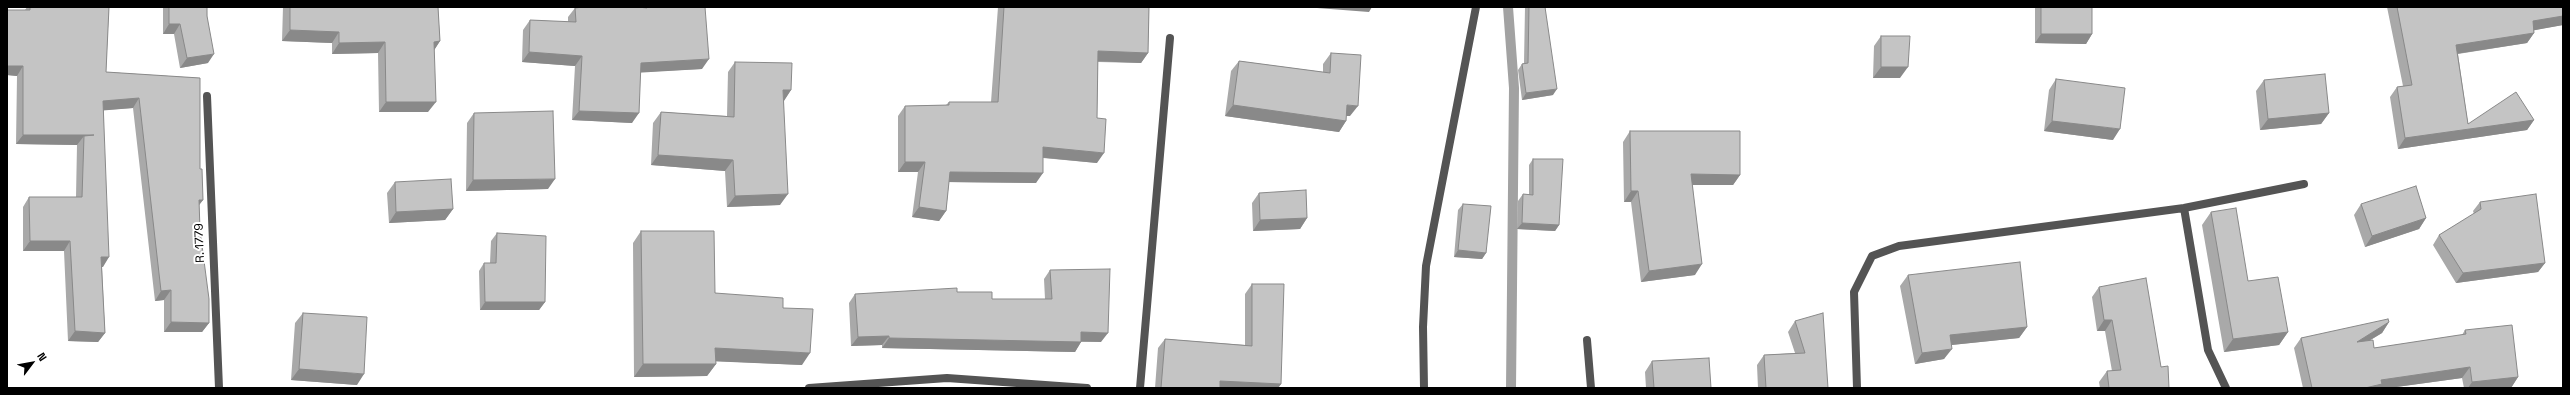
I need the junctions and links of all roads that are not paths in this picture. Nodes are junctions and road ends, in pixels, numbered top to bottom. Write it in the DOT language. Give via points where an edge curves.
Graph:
graph roads {
  1 [pos="1476,7"];
  2 [pos="1170,38"];
  3 [pos="207,96"];
  4 [pos="2304,184"];
  5 [pos="2184,208"];
  6 [pos="1587,340"];
  7 [pos="219,388"];
  8 [pos="809,388"];
  9 [pos="1087,388"];
  10 [pos="1140,388"];
  11 [pos="1424,388"];
  12 [pos="1591,388"];
  13 [pos="1857,388"];
  14 [pos="2226,388"];
  1 -- 11 [label="street" via="1426,266"];
  2 -- 10 [label="street"];
  3 -- 7 [label="street, R. 1779"];
  4 -- 5 [label="street"];
  5 -- 13 [label="street" via="1899,246 1872,256 1854,292"];
  5 -- 14 [label="street" via="2208,350"];
  6 -- 12 [label="street"];
  8 -- 9 [label="street" via="947,378"];
}
